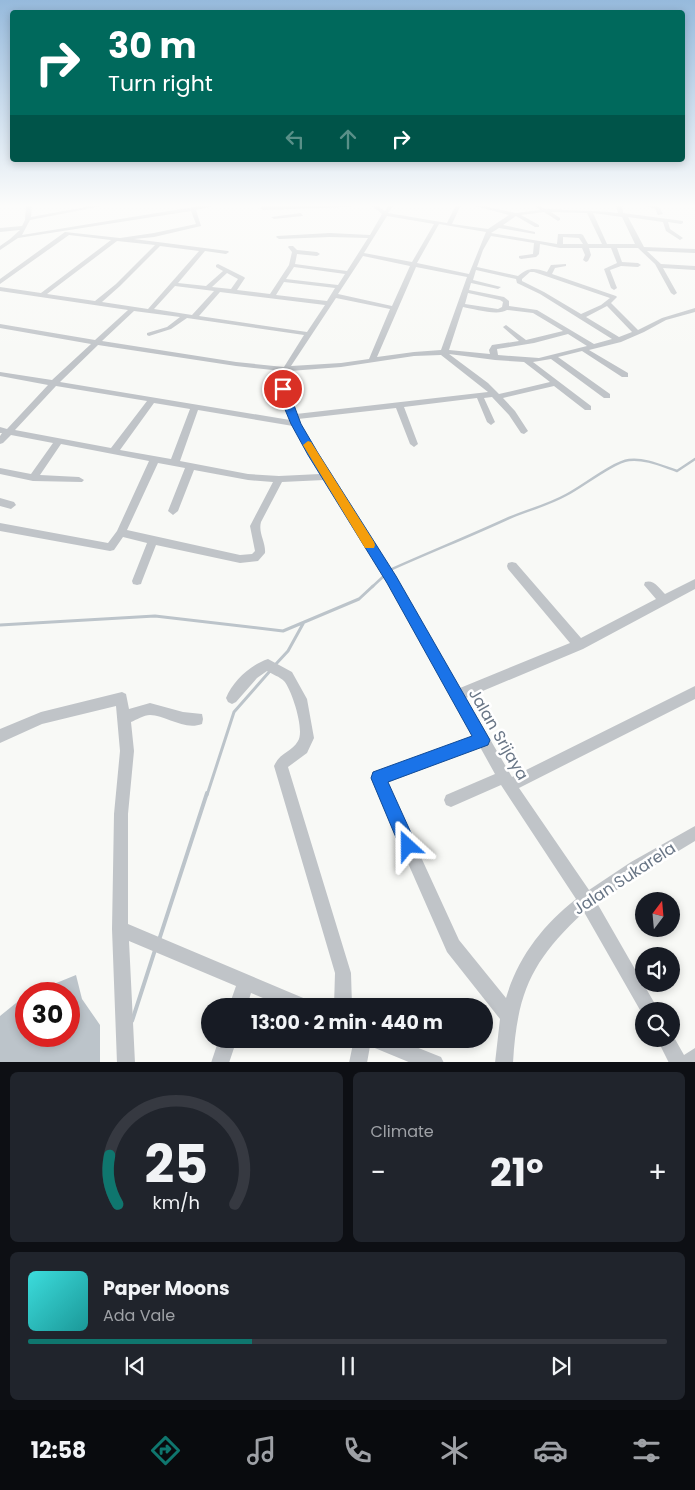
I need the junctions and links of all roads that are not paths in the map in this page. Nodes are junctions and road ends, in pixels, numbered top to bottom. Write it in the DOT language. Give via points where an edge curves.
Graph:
graph roads {
  1 [pos="361,254"];
  2 [pos="38,255"];
  3 [pos="96,255"];
  4 [pos="148,255"];
  5 [pos="198,255"];
  6 [pos="293,255"];
  7 [pos="364,255"];
  8 [pos="420,255"];
  9 [pos="478,255"];
  10 [pos="535,255"];
  11 [pos="588,255"];
  12 [pos="616,255"];
  13 [pos="648,255"];
  14 [pos="521,257"];
  15 [pos="586,260"];
  16 [pos="415,264"];
  17 [pos="620,264"];
  18 [pos="292,265"];
  19 [pos="564,265"];
  20 [pos="638,265"];
  21 [pos="218,266"];
  22 [pos="658,266"];
  23 [pos="474,268"];
  24 [pos="695,268"];
  25 [pos="226,271"];
  26 [pos="348,273"];
  27 [pos="549,275"];
  28 [pos="470,278"];
  29 [pos="519,278"];
  30 [pos="283,280"];
  31 [pos="0,282"];
  32 [pos="174,284"];
  33 [pos="208,287"];
  34 [pos="339,287"];
  35 [pos="498,287"];
  36 [pos="614,288"];
  37 [pos="0,289"];
  38 [pos="219,289"];
  39 [pos="233,291"];
  40 [pos="465,291"];
  41 [pos="674,292"];
  42 [pos="333,295"];
  43 [pos="42,296"];
  44 [pos="272,296"];
  45 [pos="328,303"];
  46 [pos="94,304"];
  47 [pos="608,304"];
  48 [pos="461,305"];
  49 [pos="394,308"];
  50 [pos="505,308"];
  51 [pos="132,309"];
  52 [pos="695,310"];
  53 [pos="149,311"];
  54 [pos="186,316"];
  55 [pos="194,317"];
  56 [pos="582,317"];
  57 [pos="1,326"];
  58 [pos="506,327"];
  59 [pos="568,331"];
  60 [pos="637,333"];
  61 [pos="150,334"];
  62 [pos="309,334"];
  63 [pos="618,340"];
  64 [pos="524,342"];
  65 [pos="95,343"];
  66 [pos="593,346"];
  67 [pos="584,349"];
  68 [pos="444,353"];
  69 [pos="553,357"];
  70 [pos="495,358"];
  71 [pos="372,360"];
  72 [pos="527,360"];
  73 [pos="286,369"];
  74 [pos="0,374"];
  75 [pos="625,375"];
  76 [pos="55,382"];
  77 [pos="556,383"];
  78 [pos="496,395"];
  79 [pos="479,396"];
  80 [pos="607,396"];
  81 [pos="153,399"];
  82 [pos="399,404"];
  83 [pos="196,407"];
  84 [pos="588,408"];
  85 [pos="295,421"];
  86 [pos="491,422"];
  87 [pos="5,430"];
  88 [pos="524,431"];
  89 [pos="0,441"];
  90 [pos="59,441"];
  91 [pos="414,444"];
  92 [pos="114,451"];
  93 [pos="155,459"];
  94 [pos="175,462"];
  95 [pos="191,465"];
  96 [pos="0,471"];
  97 [pos="328,477"];
  98 [pos="33,478"];
  99 [pos="279,479"];
  100 [pos="79,480"];
  101 [pos="0,502"];
  102 [pos="11,505"];
  103 [pos="173,511"];
  104 [pos="0,527"];
  105 [pos="121,533"];
  106 [pos="153,539"];
  107 [pos="512,566"];
  108 [pos="137,581"];
  109 [pos="695,584"];
  110 [pos="649,585"];
  111 [pos="664,600"];
  112 [pos="579,645"];
  113 [pos="695,692"];
  114 [pos="457,696"];
  115 [pos="232,698"];
  116 [pos="123,718"];
  117 [pos="197,719"];
  118 [pos="0,736"];
  119 [pos="482,740"];
  120 [pos="506,781"];
  121 [pos="451,800"];
  122 [pos="695,833"];
  123 [pos="586,900"];
  124 [pos="120,929"];
  125 [pos="245,983"];
  126 [pos="240,998"];
  127 [pos="282,998"];
  128 [pos="343,998"];
  129 [pos="645,1002"];
  130 [pos="509,1016"];
  131 [pos="671,1047"];
  132 [pos="225,1048"];
  133 [pos="361,1048"];
  134 [pos="397,1048"];
  135 [pos="695,1057"];
  136 [pos="126,1062"];
  137 [pos="220,1062"];
  138 [pos="358,1062"];
  139 [pos="434,1062"];
  140 [pos="504,1062"];
  141 [pos="679,1062"];
  142 [pos="689,1062"];
  1 -- 26 [label="street"];
  2 -- 31 [label="street"];
  3 -- 43 [label="street"];
  4 -- 46 [label="street"];
  5 -- 32 [label="street"];
  6 -- 18 [label="street"];
  7 -- 16 [label="street"];
  8 -- 16 [label="street"];
  9 -- 23 [label="street"];
  10 -- 14 [label="street"];
  11 -- 15 [label="street"];
  12 -- 17 [label="street"];
  13 -- 22 [label="street"];
  16 -- 28 [label="street"];
  16 -- 49 [label="street"];
  17 -- 20 [label="street"];
  17 -- 36 [label="street" via="607,269"];
  18 -- 26 [label="street"];
  18 -- 30 [label="street"];
  19 -- 27 [label="street" via="553,266"];
  21 -- 25 [label="street"];
  22 -- 24 [label="street"];
  22 -- 41 [label="street"];
  23 -- 28 [label="street"];
  23 -- 29 [label="street"];
  25 -- 33 [label="street"];
  25 -- 39 [label="street" via="242,278"];
  26 -- 34 [label="street"];
  27 -- 29 [label="street" via="531,270"];
  27 -- 47 [label="street" via="614,296"];
  28 -- 35 [label="street"];
  28 -- 40 [label="street"];
  29 -- 56 [label="street" via="519,282"];
  30 -- 34 [label="street"];
  30 -- 44 [label="street"];
  32 -- 33 [label="street"];
  32 -- 53 [label="street"];
  33 -- 38 [label="street"];
  34 -- 42 [label="street"];
  37 -- 43 [label="street"];
  38 -- 39 [label="street"];
  38 -- 55 [label="street"];
  39 -- 44 [label="street"];
  40 -- 48 [label="street"];
  40 -- 50 [label="street" via="502,298 506,301"];
  42 -- 45 [label="street"];
  42 -- 49 [label="street"];
  43 -- 46 [label="street"];
  44 -- 45 [label="street"];
  45 -- 62 [label="street"];
  46 -- 51 [label="street"];
  47 -- 56 [label="street"];
  47 -- 60 [label="street"];
  48 -- 50 [label="street" via="498,311"];
  48 -- 68 [label="street"];
  49 -- 71 [label="street"];
  50 -- 59 [label="street" via="535,311"];
  51 -- 53 [label="street"];
  51 -- 65 [label="street"];
  52 -- 60 [label="street" via="664,319"];
  53 -- 54 [label="street"];
  54 -- 55 [label="street"];
  54 -- 61 [label="street" via="169,328"];
  55 -- 62 [label="street"];
  56 -- 63 [label="street"];
  57 -- 65 [label="street"];
  58 -- 64 [label="street"];
  59 -- 64 [label="street"];
  59 -- 66 [label="street"];
  60 -- 63 [label="street"];
  62 -- 73 [label="street"];
  63 -- 66 [label="street"];
  64 -- 70 [label="street" via="495,347"];
  65 -- 73 [label="street"];
  65 -- 76 [label="street"];
  66 -- 67 [label="street"];
  67 -- 69 [label="street"];
  67 -- 75 [label="street"];
  68 -- 70 [label="street"];
  68 -- 71 [label="street"];
  68 -- 78 [label="street"];
  69 -- 72 [label="street"];
  69 -- 80 [label="street"];
  70 -- 72 [label="street"];
  71 -- 73 [label="street"];
  72 -- 77 [label="street"];
  73 -- 85 [label="street" via="284,395"];
  74 -- 76 [label="street"];
  76 -- 81 [label="street"];
  76 -- 87 [label="street"];
  77 -- 78 [label="street"];
  77 -- 84 [label="street"];
  78 -- 79 [label="street"];
  78 -- 88 [label="street"];
  79 -- 82 [label="street"];
  79 -- 86 [label="street"];
  81 -- 83 [label="street"];
  81 -- 92 [label="street"];
  82 -- 85 [label="street"];
  82 -- 91 [label="street"];
  83 -- 85 [label="street"];
  83 -- 94 [label="street"];
  85 -- 97 [label="street"];
  87 -- 89 [label="street"];
  87 -- 90 [label="street"];
  90 -- 92 [label="street"];
  90 -- 98 [label="street"];
  92 -- 93 [label="street"];
  93 -- 94 [label="street"];
  93 -- 105 [label="street"];
  94 -- 95 [label="street"];
  95 -- 99 [label="street" via="248,477"];
  95 -- 103 [label="street"];
  96 -- 98 [label="street"];
  97 -- 99 [label="street"];
  97 -- 114 [label="street, Jalan Srijaya" via="392,580"];
  98 -- 100 [label="street"];
  99 -- 106 [label="street" via="256,523 261,549 258,557 240,559"];
  101 -- 102 [label="street"];
  104 -- 105 [label="street" via="108,548"];
  105 -- 106 [label="street"];
  106 -- 108 [label="street"];
  107 -- 112 [label="street"];
  109 -- 111 [label="street"];
  110 -- 111 [label="street"];
  111 -- 112 [label="street"];
  112 -- 114 [label="street"];
  113 -- 120 [label="street"];
  114 -- 119 [label="street, Jalan Srijaya"];
  115 -- 128 [label="street" via="252,674 262,667 273,667 288,676 301,699 307,738 302,748 282,766 338,955"];
  116 -- 117 [label="street" via="150,710"];
  116 -- 118 [label="street" via="121,697 41,718"];
  116 -- 124 [label="street" via="127,751 120,814"];
  119 -- 120 [label="street, Jalan Srijaya"];
  119 -- 130 [label="street" via="378,779 453,946"];
  120 -- 121 [label="street"];
  120 -- 123 [label="street, Jalan Srijaya"];
  122 -- 123 [label="street, Jalan Sukarela"];
  123 -- 129 [label="street, Jalan Srijaya"];
  123 -- 130 [label="street, Jalan Sukarela" via="564,918 534,954 520,979"];
  124 -- 125 [label="street"];
  124 -- 136 [label="street"];
  125 -- 126 [label="street"];
  125 -- 127 [label="street"];
  130 -- 140 [label="street, Jalan Sukarela"];
  131 -- 141 [label="street"];
  132 -- 137 [label="street"];
  133 -- 138 [label="street"];
  134 -- 139 [label="street"];
  135 -- 142 [label="street"];
}
